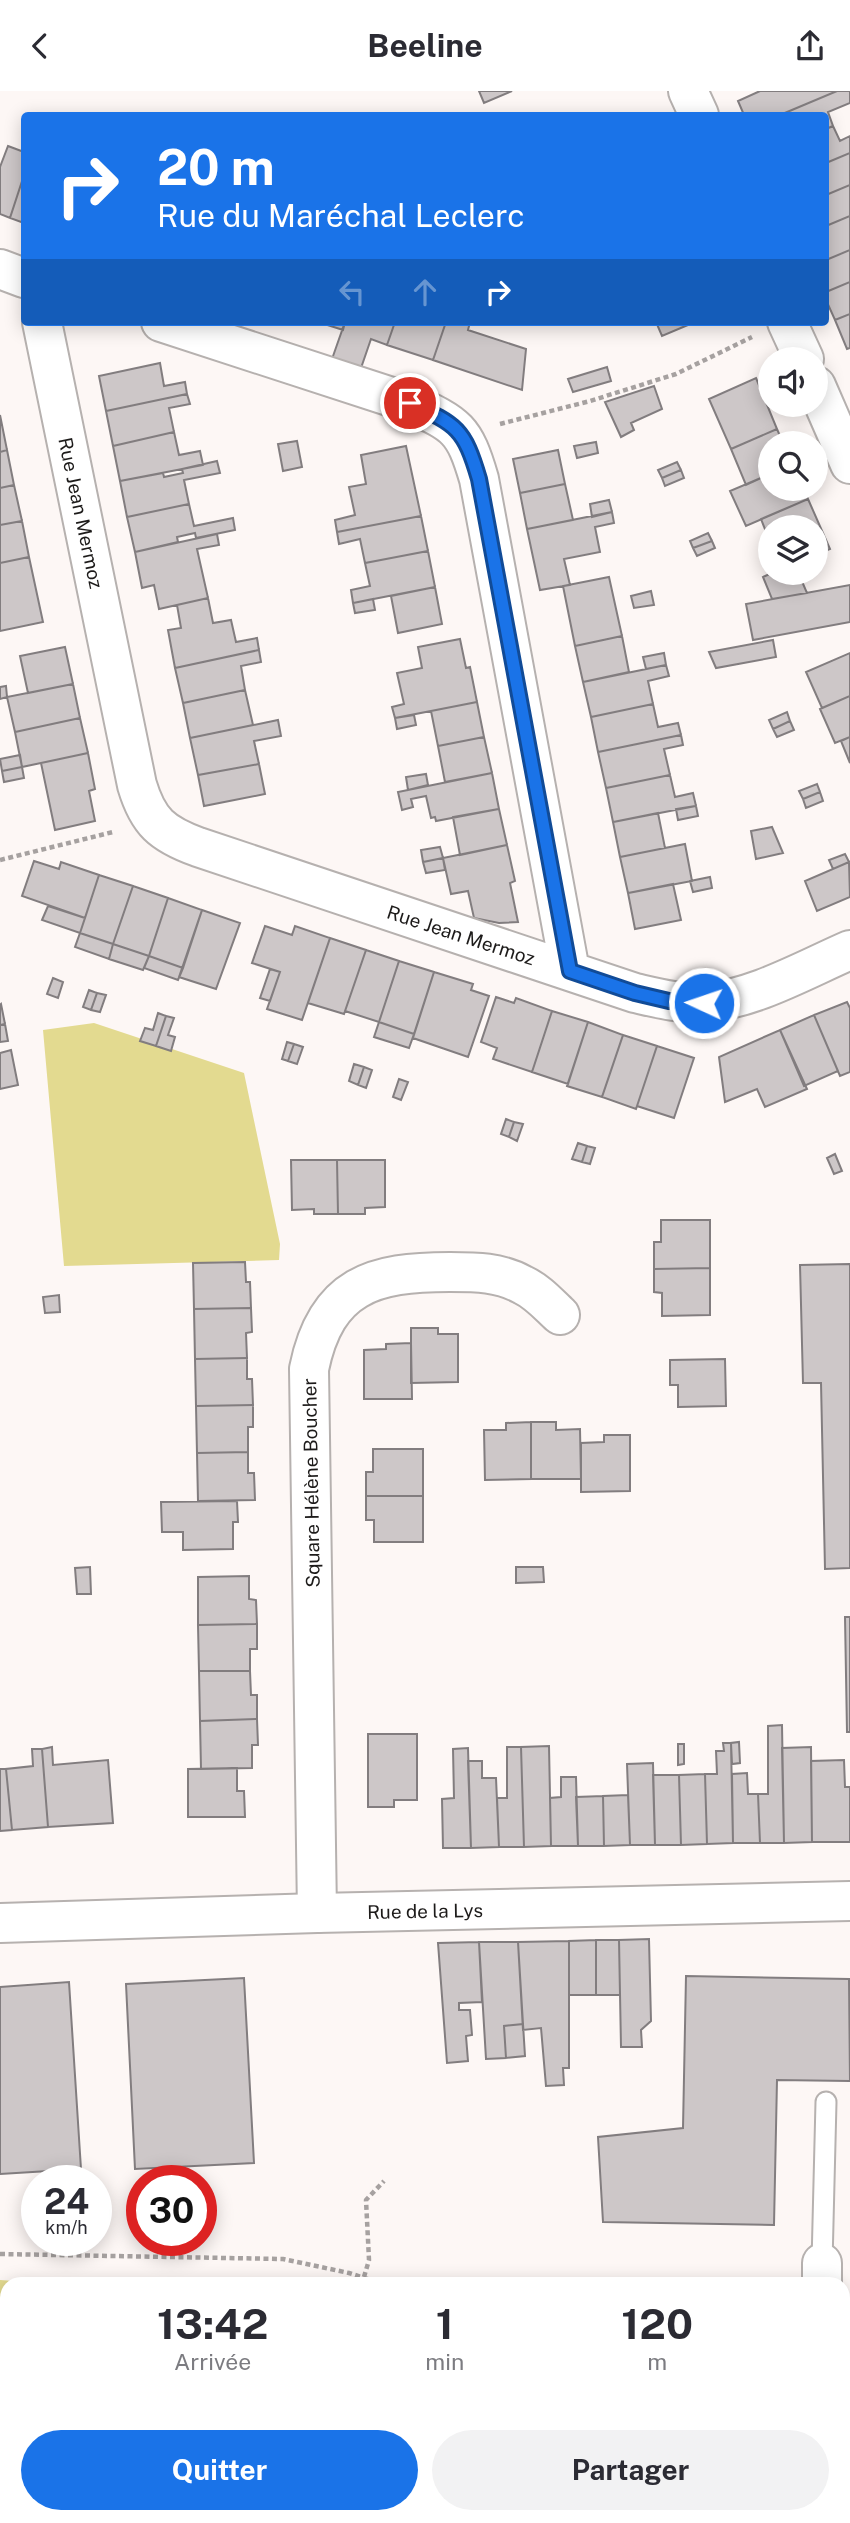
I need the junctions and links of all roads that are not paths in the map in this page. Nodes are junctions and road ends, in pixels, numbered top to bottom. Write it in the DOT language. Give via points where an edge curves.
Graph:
graph roads {
  1 [pos="688,91"];
  2 [pos="698,112"];
  3 [pos="0,269"];
  4 [pos="21,277"];
  5 [pos="43,326"];
  6 [pos="172,326"];
  7 [pos="774,328"];
  8 [pos="792,347"];
  9 [pos="828,414"];
  10 [pos="850,464"];
  11 [pos="850,950"];
  12 [pos="570,971"];
  13 [pos="561,1315"];
  14 [pos="850,1901"];
  15 [pos="317,1913"];
  16 [pos="0,1923"];
  17 [pos="826,2102"];
  18 [pos="822,2273"];
  1 -- 2 [label="street"];
  3 -- 4 [label="street"];
  5 -- 12 [label="street, Rue Jean Mermoz" via="137,785 155,824 198,847"];
  6 -- 12 [label="street" via="410,403 462,433 479,479"];
  7 -- 8 [label="street"];
  9 -- 10 [label="street"];
  11 -- 12 [label="street, Rue Jean Mermoz" via="769,985 704,1003 635,993"];
  13 -- 15 [label="street, Square Hélène Boucher" via="507,1277 488,1272 405,1273 364,1284 330,1314 320,1331 309,1369"];
  14 -- 15 [label="street, Rue de la Lys"];
  15 -- 16 [label="street, Rue de la Lys"];
  17 -- 18 [label="lane"];
}
